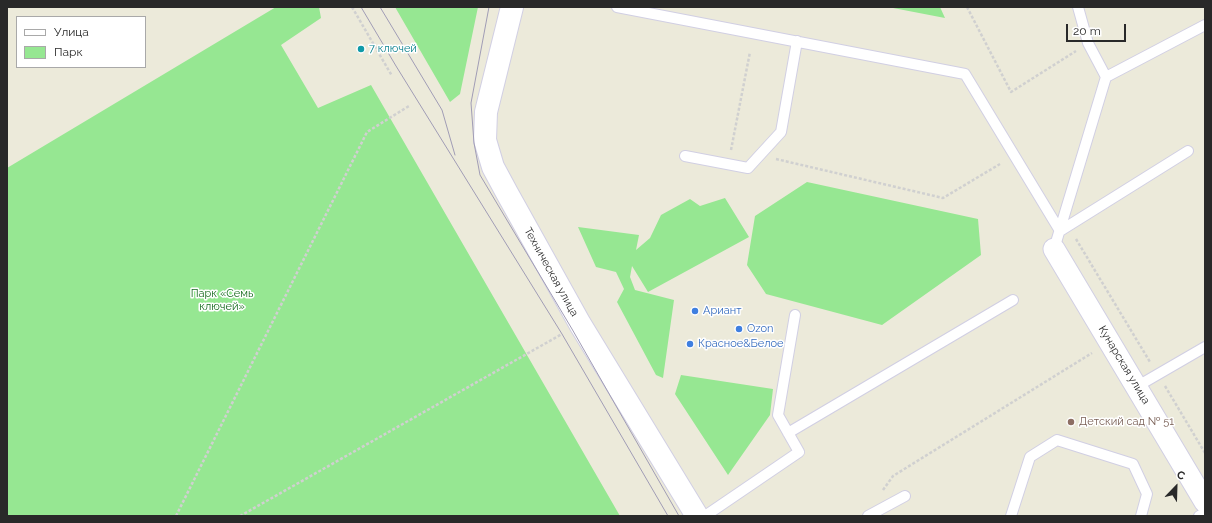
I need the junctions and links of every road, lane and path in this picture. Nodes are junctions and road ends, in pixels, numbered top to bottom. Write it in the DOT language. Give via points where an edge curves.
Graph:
graph roads {
  1 [pos="352,7"];
  2 [pos="512,7"];
  3 [pos="617,7"];
  4 [pos="967,7"];
  5 [pos="1078,7"];
  6 [pos="1205,25"];
  7 [pos="797,41"];
  8 [pos="1088,43"];
  9 [pos="750,52"];
  10 [pos="392,76"];
  11 [pos="1106,78"];
  12 [pos="409,106"];
  13 [pos="1188,151"];
  14 [pos="685,156"];
  15 [pos="759,156"];
  16 [pos="728,164"];
  17 [pos="1000,164"];
  18 [pos="1061,235"];
  19 [pos="1013,300"];
  20 [pos="795,316"];
  21 [pos="580,324"];
  22 [pos="1205,347"];
  23 [pos="1094,352"];
  24 [pos="1158,374"];
  25 [pos="1136,387"];
  26 [pos="788,434"];
  27 [pos="1205,453"];
  28 [pos="880,493"];
  29 [pos="905,496"];
  30 [pos="1203,504"];
  31 [pos="176,516"];
  32 [pos="240,516"];
  33 [pos="697,516"];
  34 [pos="705,516"];
  35 [pos="868,516"];
  36 [pos="1011,516"];
  37 [pos="1141,516"];
  1 -- 10 [label="path"];
  2 -- 21 [label="street, Техническая улица" via="486,112 485,140 493,167 506,193"];
  3 -- 7 [label="lane"];
  4 -- 8 [label="path" via="1011,92"];
  5 -- 8 [label="lane"];
  6 -- 11 [label="lane"];
  7 -- 15 [label="lane" via="781,132"];
  7 -- 18 [label="lane" via="965,74"];
  8 -- 11 [label="lane"];
  9 -- 16 [label="path"];
  11 -- 18 [label="lane"];
  12 -- 31 [label="path" via="367,132"];
  13 -- 18 [label="lane"];
  14 -- 16 [label="lane"];
  15 -- 16 [label="lane" via="748,168"];
  15 -- 17 [label="path" via="943,198"];
  18 -- 24 [label="path"];
  18 -- 25 [label="street, Кунарская улица"];
  19 -- 26 [label="lane"];
  20 -- 26 [label="lane" via="778,415"];
  21 -- 32 [label="path"];
  21 -- 33 [label="street, Техническая улица"];
  22 -- 24 [label="lane"];
  23 -- 28 [label="path" via="893,476"];
  24 -- 25 [label="lane"];
  24 -- 27 [label="path"];
  25 -- 30 [label="street, Кунарская улица"];
  26 -- 34 [label="lane" via="799,452"];
  29 -- 35 [label="lane"];
  36 -- 37 [label="lane" via="1030,457 1057,440 1132,464 1147,494"];
}
